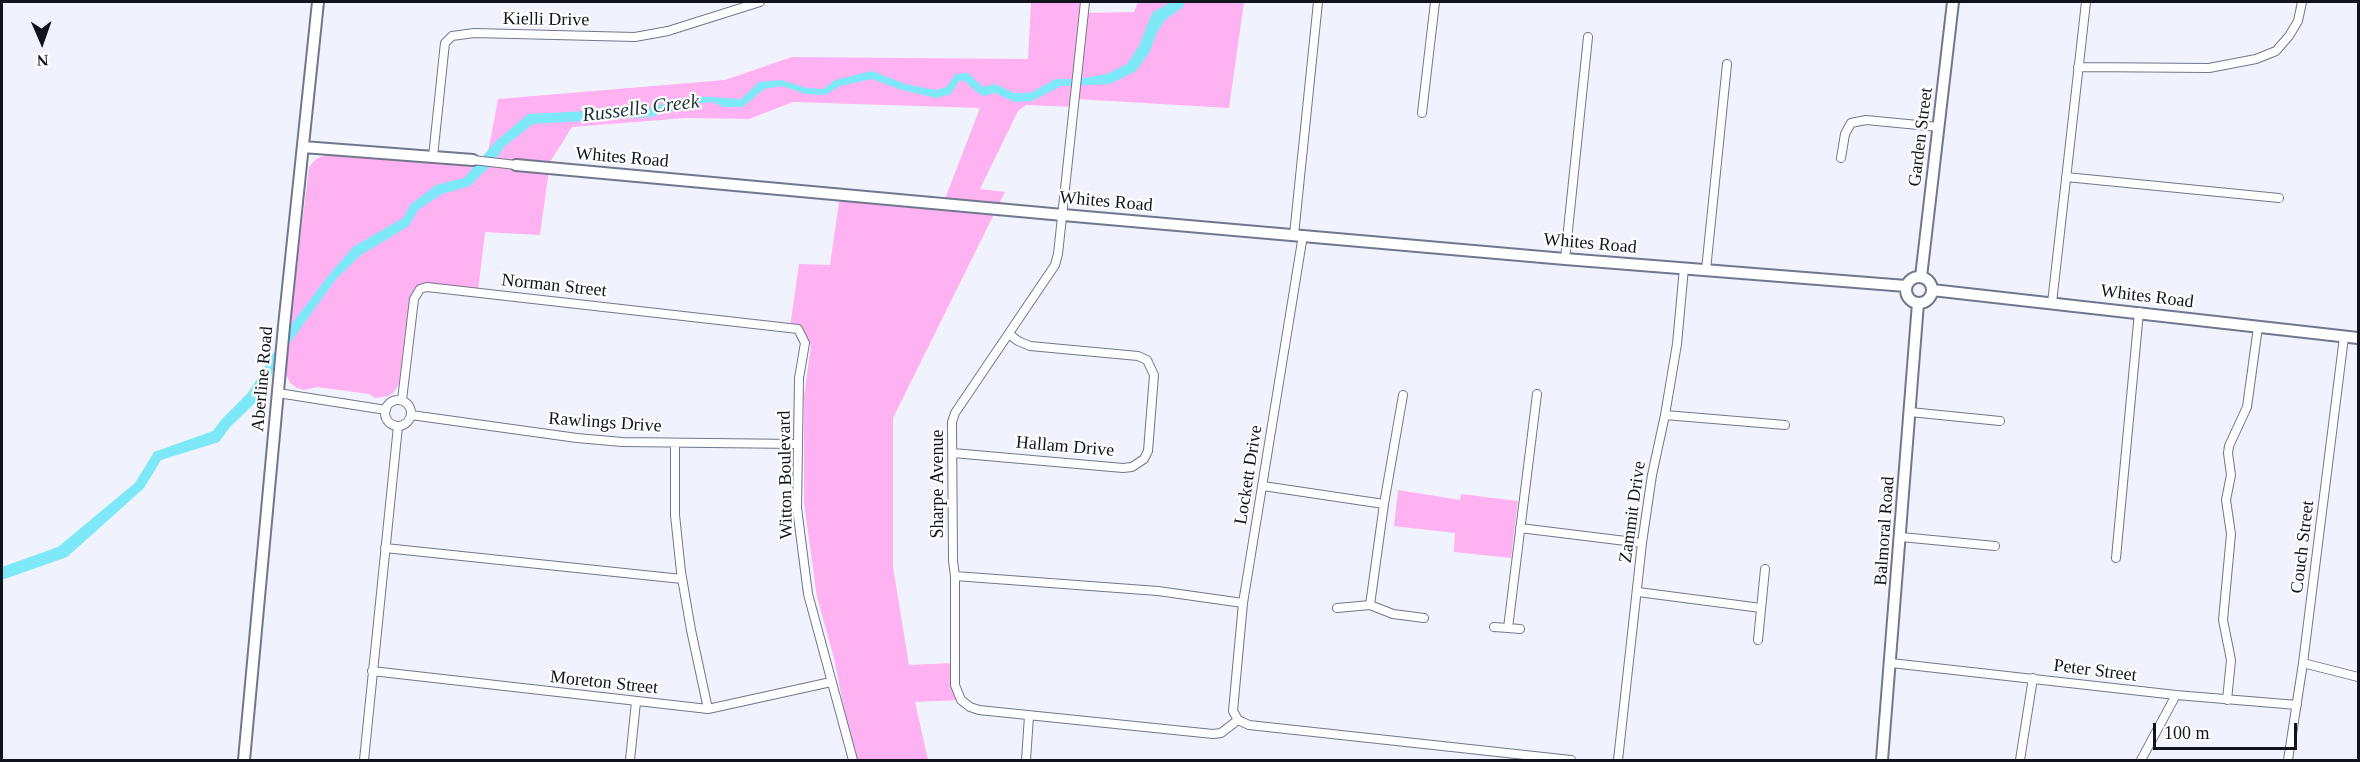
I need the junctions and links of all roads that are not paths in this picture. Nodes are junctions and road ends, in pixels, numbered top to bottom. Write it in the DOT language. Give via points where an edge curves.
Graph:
graph roads {
  1 [pos="318,2"];
  2 [pos="760,2"];
  3 [pos="1085,2"];
  4 [pos="1317,2"];
  5 [pos="1435,2"];
  6 [pos="1953,2"];
  7 [pos="2086,2"];
  8 [pos="2302,2"];
  9 [pos="1588,37"];
  10 [pos="1727,64"];
  11 [pos="2078,67"];
  12 [pos="1422,112"];
  13 [pos="1939,127"];
  14 [pos="303,147"];
  15 [pos="433,157"];
  16 [pos="1841,158"];
  17 [pos="473,160"];
  18 [pos="516,165"];
  19 [pos="2066,177"];
  20 [pos="2279,198"];
  21 [pos="1064,215"];
  22 [pos="1298,235"];
  23 [pos="1565,259"];
  24 [pos="1684,268"];
  25 [pos="1706,270"];
  26 [pos="1921,277"];
  27 [pos="1906,286"];
  28 [pos="1932,290"];
  29 [pos="1918,303"];
  30 [pos="2052,303"];
  31 [pos="2139,312"];
  32 [pos="2258,327"];
  33 [pos="798,330"];
  34 [pos="1010,334"];
  35 [pos="2344,337"];
  36 [pos="2358,338"];
  37 [pos="278,393"];
  38 [pos="1537,394"];
  39 [pos="1403,395"];
  40 [pos="402,400"];
  41 [pos="386,410"];
  42 [pos="1910,412"];
  43 [pos="411,415"];
  44 [pos="1665,415"];
  45 [pos="2000,421"];
  46 [pos="1785,425"];
  47 [pos="398,426"];
  48 [pos="675,443"];
  49 [pos="798,444"];
  50 [pos="953,453"];
  51 [pos="1263,486"];
  52 [pos="1384,504"];
  53 [pos="1520,528"];
  54 [pos="1901,537"];
  55 [pos="1642,543"];
  56 [pos="1995,546"];
  57 [pos="385,548"];
  58 [pos="2116,558"];
  59 [pos="1765,569"];
  60 [pos="955,576"];
  61 [pos="682,579"];
  62 [pos="1638,592"];
  63 [pos="1243,603"];
  64 [pos="1371,605"];
  65 [pos="1337,608"];
  66 [pos="1761,609"];
  67 [pos="1424,618"];
  68 [pos="1494,627"];
  69 [pos="1508,628"];
  70 [pos="1520,629"];
  71 [pos="1758,640"];
  72 [pos="1891,663"];
  73 [pos="2303,663"];
  74 [pos="372,671"];
  75 [pos="2358,677"];
  76 [pos="2033,678"];
  77 [pos="831,682"];
  78 [pos="2176,695"];
  79 [pos="2227,700"];
  80 [pos="636,702"];
  81 [pos="2296,705"];
  82 [pos="708,709"];
  83 [pos="1029,716"];
  84 [pos="1238,720"];
  85 [pos="244,760"];
  86 [pos="364,760"];
  87 [pos="630,760"];
  88 [pos="853,760"];
  89 [pos="1026,760"];
  90 [pos="1571,760"];
  91 [pos="1618,760"];
  92 [pos="1882,760"];
  93 [pos="2020,760"];
  94 [pos="2141,760"];
  95 [pos="2288,760"];
  1 -- 14 [label="street, Aberline Road"];
  2 -- 15 [label="street, Kielli Drive" via="668,31 635,37 474,33 452,36 445,43"];
  3 -- 21 [label="street, Sharpe Avenue"];
  4 -- 22 [label="street, Lockett Drive"];
  5 -- 12 [label="street"];
  6 -- 13 [label="street, Garden Street"];
  7 -- 11 [label="street"];
  8 -- 11 [label="street" via="2298,21 2289,36 2276,51 2256,59 2209,69"];
  9 -- 23 [label="street"];
  10 -- 25 [label="street"];
  11 -- 19 [label="street"];
  13 -- 16 [label="street" via="1866,120 1851,123"];
  13 -- 26 [label="street, Garden Street"];
  14 -- 15 [label="street, Whites Road"];
  14 -- 37 [label="street, Aberline Road"];
  15 -- 17 [label="street, Whites Road"];
  17 -- 18 [label="street, Whites Road"];
  18 -- 21 [label="street, Whites Road"];
  19 -- 20 [label="street"];
  19 -- 30 [label="street"];
  21 -- 22 [label="street, Whites Road"];
  21 -- 34 [label="street, Sharpe Avenue" via="1054,265"];
  22 -- 23 [label="street, Whites Road"];
  22 -- 51 [label="street, Lockett Drive"];
  23 -- 24 [label="street, Whites Road"];
  24 -- 25 [label="street, Whites Road"];
  24 -- 44 [label="street, Zammit Drive"];
  25 -- 27 [label="street, Whites Road"];
  26 -- 27 [label="street"];
  26 -- 28 [label="street" via="1929,281"];
  27 -- 29 [label="street" via="1907,295"];
  28 -- 29 [label="street" via="1928,300"];
  28 -- 30 [label="street, Whites Road"];
  29 -- 42 [label="street, Balmoral Road"];
  30 -- 31 [label="street, Whites Road"];
  31 -- 32 [label="street, Whites Road"];
  31 -- 58 [label="street"];
  32 -- 35 [label="street, Whites Road"];
  32 -- 79 [label="street" via="2247,407 2228,453 2231,475 2226,500 2231,534 2223,620 2231,660"];
  33 -- 40 [label="street, Norman Street" via="427,287 420,289 414,299"];
  33 -- 49 [label="street, Witton Boulevard" via="805,343 799,378"];
  34 -- 50 [label="street, Sharpe Avenue" via="955,413"];
  34 -- 50 [label="street, Hallam Drive" via="1030,346 1147,360 1154,375 1148,452 1132,467 1123,468"];
  35 -- 36 [label="street, Whites Road"];
  35 -- 73 [label="street, Couch Street"];
  37 -- 41 [label="street"];
  37 -- 85 [label="street, Aberline Road"];
  38 -- 53 [label="street"];
  39 -- 52 [label="street"];
  40 -- 41 [label="street" via="391,403"];
  40 -- 43 [label="street" via="409,405"];
  41 -- 47 [label="street" via="388,420"];
  42 -- 45 [label="street"];
  42 -- 54 [label="street, Balmoral Road"];
  43 -- 47 [label="street"];
  43 -- 48 [label="street, Rawlings Drive" via="577,438"];
  44 -- 46 [label="street"];
  44 -- 55 [label="street, Zammit Drive"];
  47 -- 57 [label="street"];
  48 -- 49 [label="street, Rawlings Drive"];
  48 -- 61 [label="street" via="675,515"];
  49 -- 77 [label="street, Witton Boulevard" via="798,508 808,594"];
  50 -- 60 [label="street, Sharpe Avenue"];
  51 -- 52 [label="street"];
  51 -- 63 [label="street, Lockett Drive"];
  52 -- 64 [label="street"];
  53 -- 55 [label="street"];
  53 -- 69 [label="street"];
  54 -- 56 [label="street"];
  54 -- 72 [label="street, Balmoral Road"];
  55 -- 62 [label="street, Zammit Drive"];
  57 -- 61 [label="street"];
  57 -- 74 [label="street"];
  59 -- 66 [label="street"];
  60 -- 63 [label="street" via="1158,591"];
  60 -- 83 [label="street, Sharpe Avenue" via="957,693 970,707"];
  61 -- 82 [label="street"];
  62 -- 66 [label="street"];
  62 -- 91 [label="street, Zammit Drive"];
  63 -- 84 [label="street, Lockett Drive" via="1233,711"];
  64 -- 65 [label="street"];
  64 -- 67 [label="street" via="1393,614"];
  66 -- 71 [label="street"];
  68 -- 69 [label="street"];
  69 -- 70 [label="street"];
  72 -- 76 [label="street, Peter Street"];
  72 -- 92 [label="street, Balmoral Road"];
  73 -- 75 [label="street"];
  73 -- 81 [label="street, Couch Street"];
  74 -- 80 [label="street, Moreton Street"];
  74 -- 86 [label="street"];
  76 -- 78 [label="street, Peter Street"];
  76 -- 93 [label="street"];
  77 -- 82 [label="street, Moreton Street"];
  77 -- 88 [label="street, Witton Boulevard"];
  78 -- 79 [label="street, Peter Street"];
  78 -- 94 [label="street"];
  79 -- 81 [label="street, Peter Street"];
  80 -- 82 [label="street, Moreton Street"];
  80 -- 87 [label="street"];
  81 -- 95 [label="street, Couch Street"];
  83 -- 84 [label="street, Sharpe Avenue" via="1213,734 1221,733"];
  83 -- 89 [label="street"];
  84 -- 90 [label="street" via="1257,726"];
}
